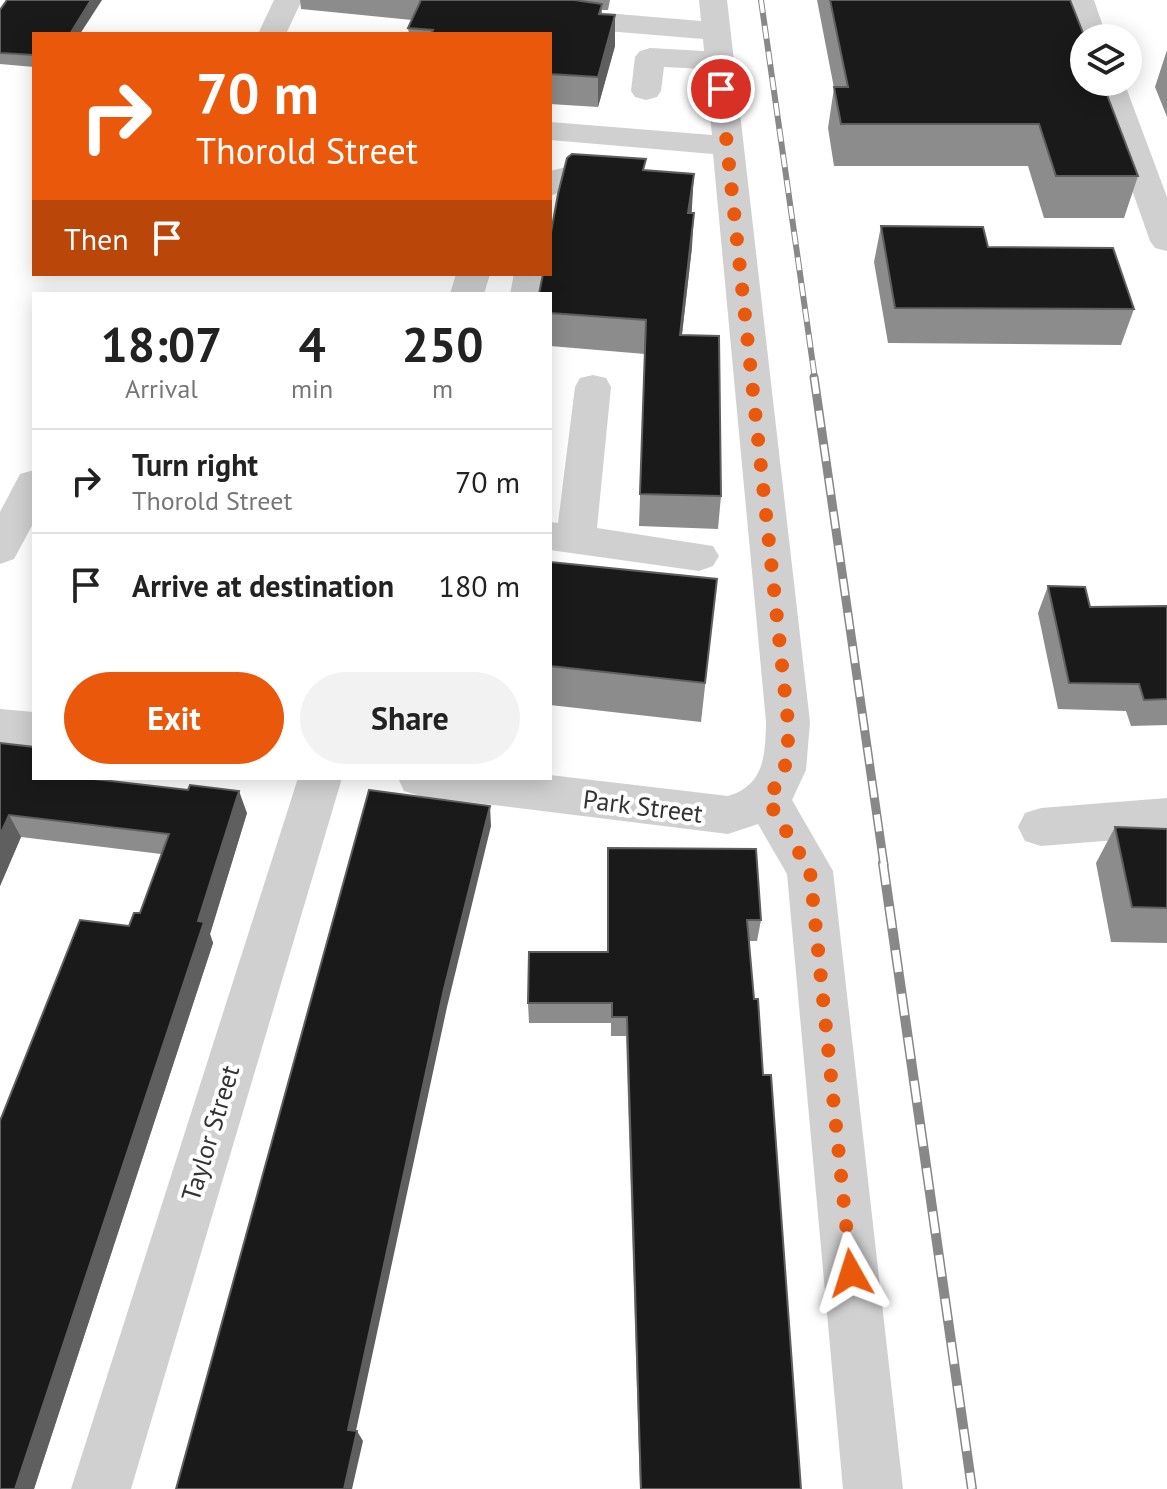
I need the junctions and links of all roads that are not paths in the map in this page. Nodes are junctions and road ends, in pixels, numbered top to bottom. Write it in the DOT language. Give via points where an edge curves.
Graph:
graph roads {
  1 [pos="288,0"];
  2 [pos="1080,0"];
  3 [pos="570,19"];
  4 [pos="1088,24"];
  5 [pos="716,31"];
  6 [pos="273,32"];
  7 [pos="646,91"];
  8 [pos="1116,96"];
  9 [pos="552,131"];
  10 [pos="728,146"];
  11 [pos="1156,178"];
  12 [pos="647,180"];
  13 [pos="552,184"];
  14 [pos="1167,241"];
  15 [pos="593,387"];
  16 [pos="32,488"];
  17 [pos="563,538"];
  18 [pos="0,549"];
  19 [pos="699,556"];
  20 [pos="0,726"];
  21 [pos="32,730"];
  22 [pos="319,780"];
  23 [pos="436,780"];
  24 [pos="767,799"];
  25 [pos="1167,817"];
  26 [pos="1041,827"];
  27 [pos="101,1489"];
  28 [pos="873,1489"];
  1 -- 6 [label="street"];
  2 -- 4 [label="street"];
  3 -- 5 [label="street"];
  5 -- 7 [label="street" via="650,57"];
  5 -- 10 [label="street"];
  8 -- 11 [label="street"];
  9 -- 10 [label="street"];
  10 -- 24 [label="street" via="788,722 783,778"];
  11 -- 14 [label="street"];
  12 -- 13 [label="street" via="569,174"];
  15 -- 17 [label="street"];
  16 -- 18 [label="street"];
  17 -- 19 [label="street"];
  20 -- 21 [label="street"];
  22 -- 27 [label="street, Taylor Street"];
  23 -- 24 [label="street, Park Street" via="716,815 750,810"];
  24 -- 28 [label="street" via="810,871"];
  25 -- 26 [label="street"];
}
